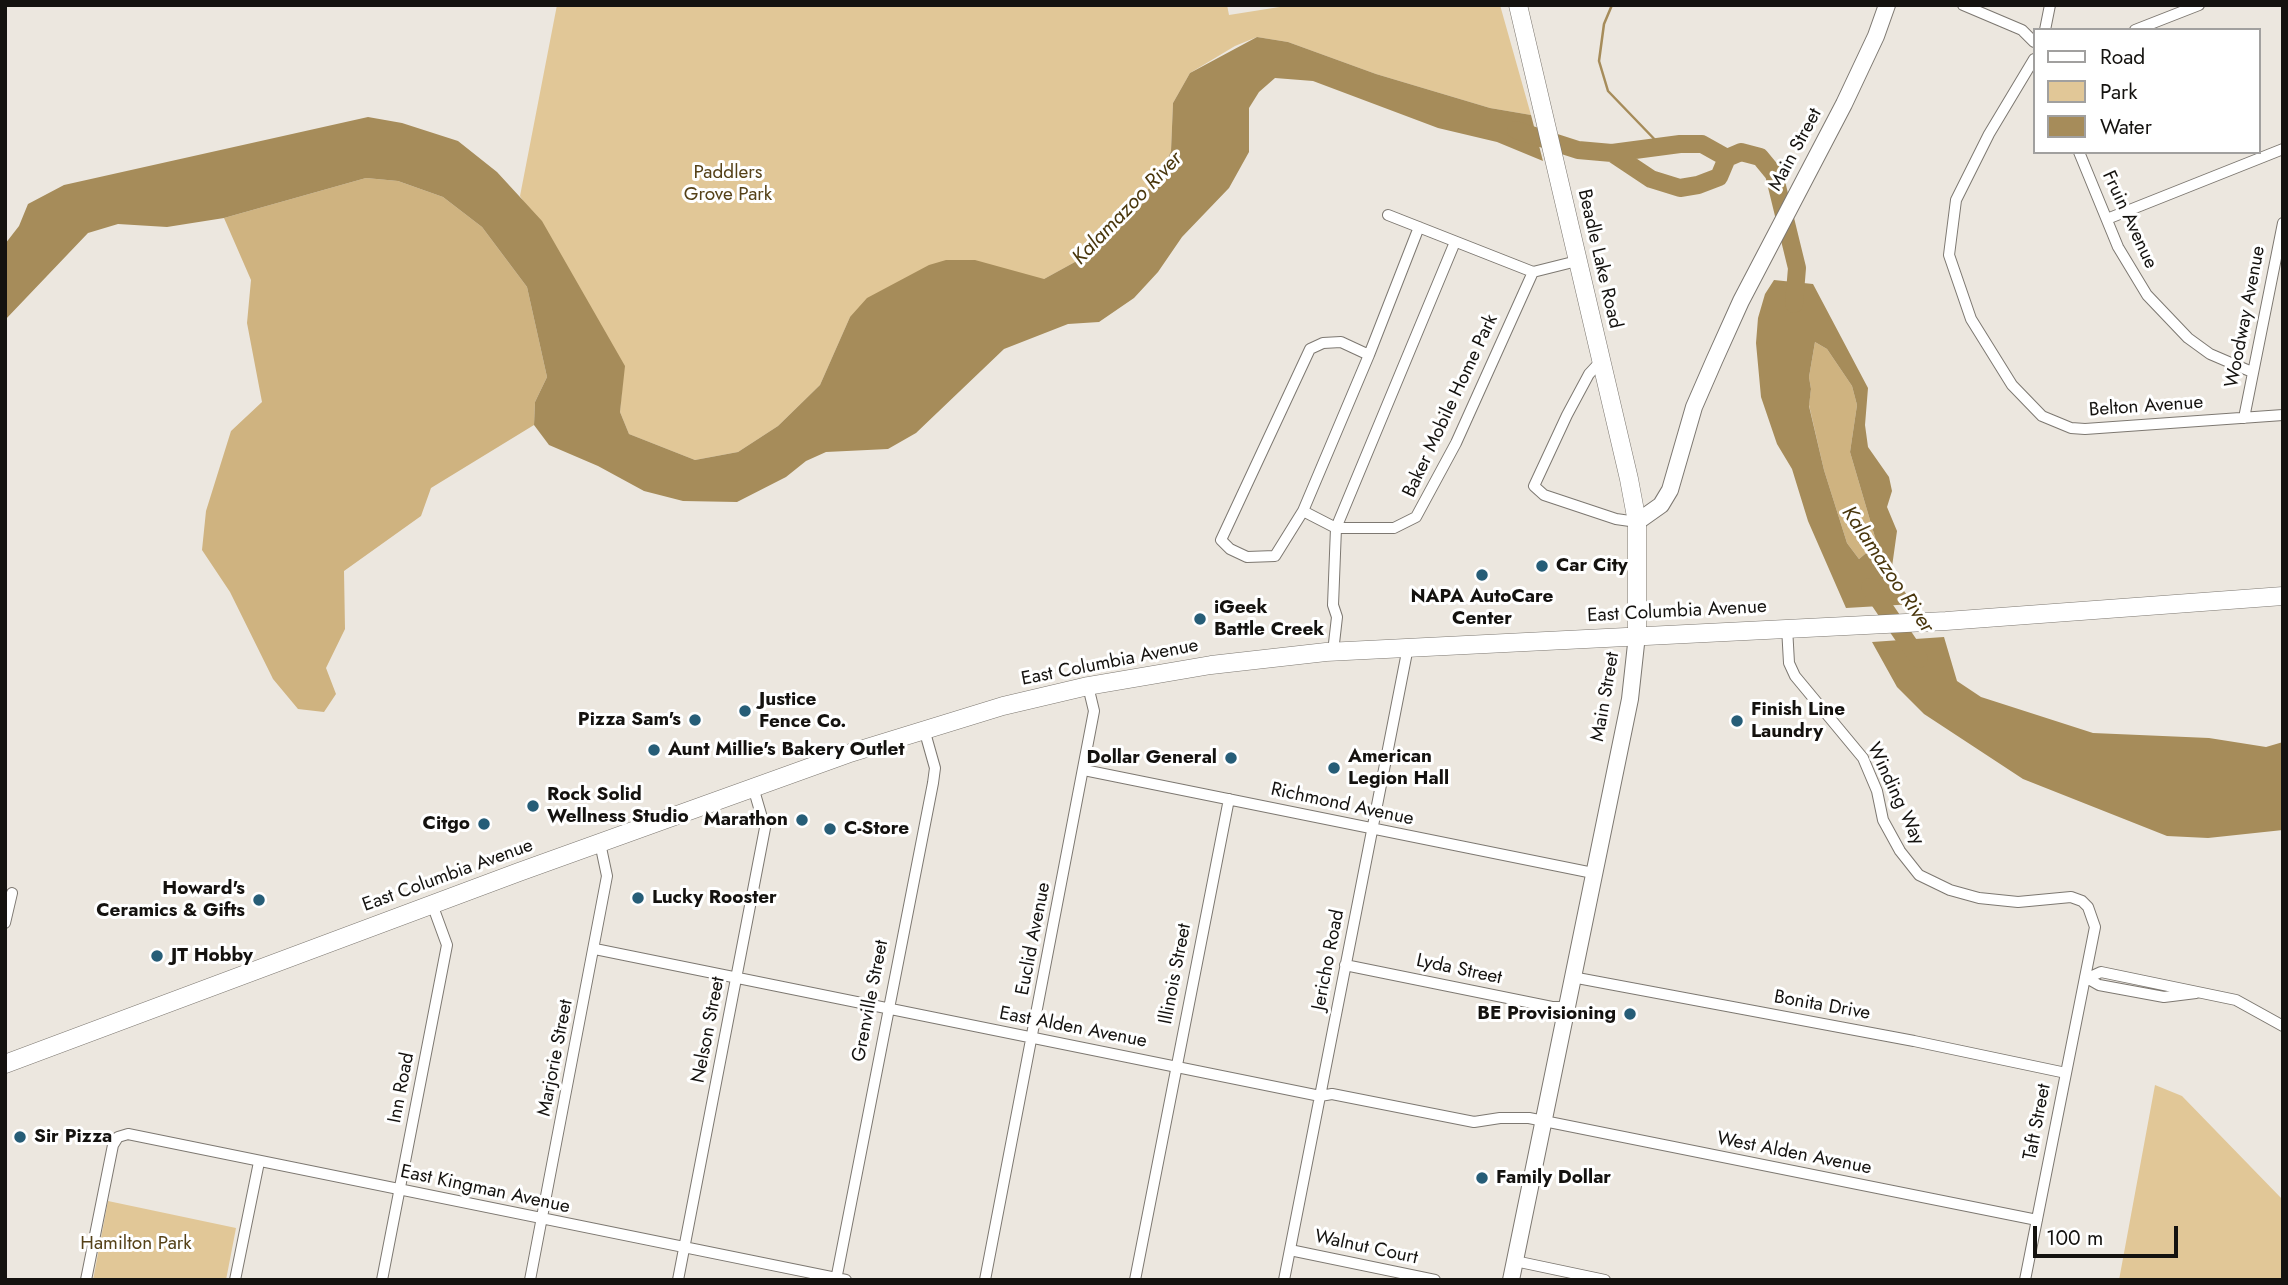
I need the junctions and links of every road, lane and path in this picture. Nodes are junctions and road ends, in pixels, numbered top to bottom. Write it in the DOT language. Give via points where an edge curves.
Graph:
graph roads {
  1 [pos="1518,5"];
  2 [pos="1887,5"];
  3 [pos="1963,5"];
  4 [pos="2050,5"];
  5 [pos="2199,5"];
  6 [pos="2045,28"];
  7 [pos="2140,28"];
  8 [pos="2032,40"];
  9 [pos="2032,63"];
  10 [pos="2283,149"];
  11 [pos="2080,154"];
  12 [pos="1388,215"];
  13 [pos="2107,219"];
  14 [pos="2283,223"];
  15 [pos="1419,227"];
  16 [pos="1455,242"];
  17 [pos="1577,261"];
  18 [pos="1532,272"];
  19 [pos="1369,355"];
  20 [pos="1601,361"];
  21 [pos="2252,372"];
  22 [pos="2283,415"];
  23 [pos="2244,418"];
  24 [pos="1303,511"];
  25 [pos="1637,522"];
  26 [pos="1336,528"];
  27 [pos="2283,596"];
  28 [pos="1787,627"];
  29 [pos="1637,635"];
  30 [pos="1408,647"];
  31 [pos="1329,652"];
  32 [pos="1088,686"];
  33 [pos="924,729"];
  34 [pos="1084,770"];
  35 [pos="753,787"];
  36 [pos="1229,799"];
  37 [pos="1372,829"];
  38 [pos="600,843"];
  39 [pos="1593,873"];
  40 [pos="12,893"];
  41 [pos="432,904"];
  42 [pos="5,923"];
  43 [pos="595,949"];
  44 [pos="1345,965"];
  45 [pos="2087,975"];
  46 [pos="1572,977"];
  47 [pos="737,978"];
  48 [pos="1566,1007"];
  49 [pos="888,1009"];
  50 [pos="2283,1026"];
  51 [pos="1032,1038"];
  52 [pos="5,1064"];
  53 [pos="1176,1067"];
  54 [pos="2066,1073"];
  55 [pos="1320,1096"];
  56 [pos="1544,1122"];
  57 [pos="259,1162"];
  58 [pos="400,1190"];
  59 [pos="542,1219"];
  60 [pos="2037,1220"];
  61 [pos="685,1248"];
  62 [pos="1290,1250"];
  63 [pos="1515,1261"];
  64 [pos="839,1279"];
  65 [pos="86,1280"];
  66 [pos="235,1280"];
  67 [pos="382,1280"];
  68 [pos="530,1280"];
  69 [pos="678,1280"];
  70 [pos="985,1280"];
  71 [pos="1135,1280"];
  72 [pos="1284,1280"];
  73 [pos="1435,1280"];
  74 [pos="1511,1280"];
  75 [pos="1605,1280"];
  76 [pos="2025,1280"];
  1 -- 17 [label="main road, Beadle Lake Road"];
  2 -- 25 [label="street, Main Street" via="1849,93 1741,302 1694,407 1670,490 1661,505"];
  3 -- 8 [label="street" via="2022,30"];
  4 -- 6 [label="street"];
  5 -- 7 [label="street"];
  9 -- 23 [label="street, Belton Avenue" via="1989,134 1956,200 1954,214 1949,255 1971,319 1993,358 2042,416 2071,428"];
  10 -- 13 [label="street"];
  11 -- 13 [label="street, Fruin Avenue"];
  12 -- 15 [label="street"];
  13 -- 21 [label="street, Fruin Avenue" via="2133,274 2173,325 2210,354"];
  14 -- 21 [label="street, Woodway Avenue"];
  15 -- 16 [label="street"];
  15 -- 19 [label="street"];
  16 -- 18 [label="street"];
  16 -- 26 [label="street"];
  17 -- 18 [label="street"];
  17 -- 20 [label="main road, Beadle Lake Road"];
  18 -- 26 [label="street, Baker Mobile Home Park" via="1456,443 1416,517 1394,528"];
  19 -- 24 [label="street"];
  19 -- 24 [label="street" via="1341,342 1310,349 1221,540 1247,557 1275,556"];
  20 -- 25 [label="main road, Beadle Lake Road"];
  20 -- 25 [label="street" via="1567,415 1534,486 1556,499"];
  21 -- 23 [label="street, Woodway Avenue"];
  22 -- 23 [label="street, Belton Avenue"];
  24 -- 26 [label="street, Baker Mobile Home Park"];
  25 -- 29 [label="main road, Main Street"];
  26 -- 31 [label="street" via="1336,617"];
  27 -- 28 [label="main road, East Columbia Avenue" via="1946,621"];
  28 -- 29 [label="main road, East Columbia Avenue"];
  28 -- 45 [label="street, Winding Way" via="1789,663 1795,676 1863,758 1883,820 1919,874 1979,898 2018,902 2071,897 2082,901 2095,927"];
  29 -- 30 [label="main road, East Columbia Avenue"];
  29 -- 39 [label="street, Main Street" via="1630,699"];
  30 -- 31 [label="main road, East Columbia Avenue"];
  30 -- 37 [label="street, Jericho Road"];
  31 -- 32 [label="main road, East Columbia Avenue" via="1211,665"];
  32 -- 33 [label="main road, East Columbia Avenue"];
  32 -- 34 [label="street, Euclid Avenue" via="1094,711"];
  33 -- 35 [label="main road, East Columbia Avenue"];
  33 -- 49 [label="street, Grenville Street" via="935,768"];
  34 -- 36 [label="street, Richmond Avenue"];
  34 -- 51 [label="street, Euclid Avenue"];
  35 -- 38 [label="main road, East Columbia Avenue"];
  35 -- 47 [label="street, Nelson Street" via="765,828"];
  36 -- 37 [label="street, Richmond Avenue"];
  36 -- 53 [label="street, Illinois Street"];
  37 -- 39 [label="street, Richmond Avenue"];
  37 -- 44 [label="street, Jericho Road"];
  38 -- 41 [label="main road, East Columbia Avenue"];
  38 -- 43 [label="street, Marjorie Street" via="607,876"];
  39 -- 46 [label="street, Main Street"];
  40 -- 42 [label="street"];
  41 -- 52 [label="main road, East Columbia Avenue"];
  41 -- 58 [label="street, Inn Road" via="447,945"];
  43 -- 47 [label="street, East Alden Avenue"];
  43 -- 59 [label="street, Marjorie Street"];
  44 -- 48 [label="street, Lyda Street"];
  44 -- 55 [label="street, Jericho Road"];
  45 -- 50 [label="street" via="2101,972 2236,1000"];
  45 -- 54 [label="street, Taft Street"];
  46 -- 48 [label="street, Main Street"];
  46 -- 54 [label="street, Bonita Drive"];
  47 -- 49 [label="street, East Alden Avenue"];
  47 -- 61 [label="street, Nelson Street"];
  48 -- 56 [label="street, Main Street"];
  49 -- 51 [label="street, East Alden Avenue"];
  49 -- 64 [label="street, Grenville Street"];
  51 -- 53 [label="street, East Alden Avenue"];
  51 -- 70 [label="street, Euclid Avenue"];
  53 -- 55 [label="street, East Alden Avenue"];
  53 -- 71 [label="street, Illinois Street"];
  54 -- 60 [label="street, Taft Street"];
  55 -- 56 [label="street, East Alden Avenue" via="1332,1094 1474,1122 1528,1118"];
  55 -- 62 [label="street, Jericho Road"];
  56 -- 60 [label="street, West Alden Avenue"];
  56 -- 63 [label="street, Main Street"];
  57 -- 58 [label="street, East Kingman Avenue"];
  57 -- 65 [label="street, East Kingman Avenue" via="128,1134 118,1137"];
  57 -- 66 [label="street"];
  58 -- 59 [label="street, East Kingman Avenue"];
  58 -- 67 [label="street, Inn Road"];
  59 -- 61 [label="street, East Kingman Avenue"];
  59 -- 68 [label="street, Marjorie Street"];
  60 -- 76 [label="street, Taft Street"];
  61 -- 64 [label="street, East Kingman Avenue"];
  61 -- 69 [label="street, Nelson Street"];
  62 -- 72 [label="street, Jericho Road"];
  62 -- 73 [label="street, Walnut Court"];
  63 -- 74 [label="street, Main Street"];
  63 -- 75 [label="street"];
}
